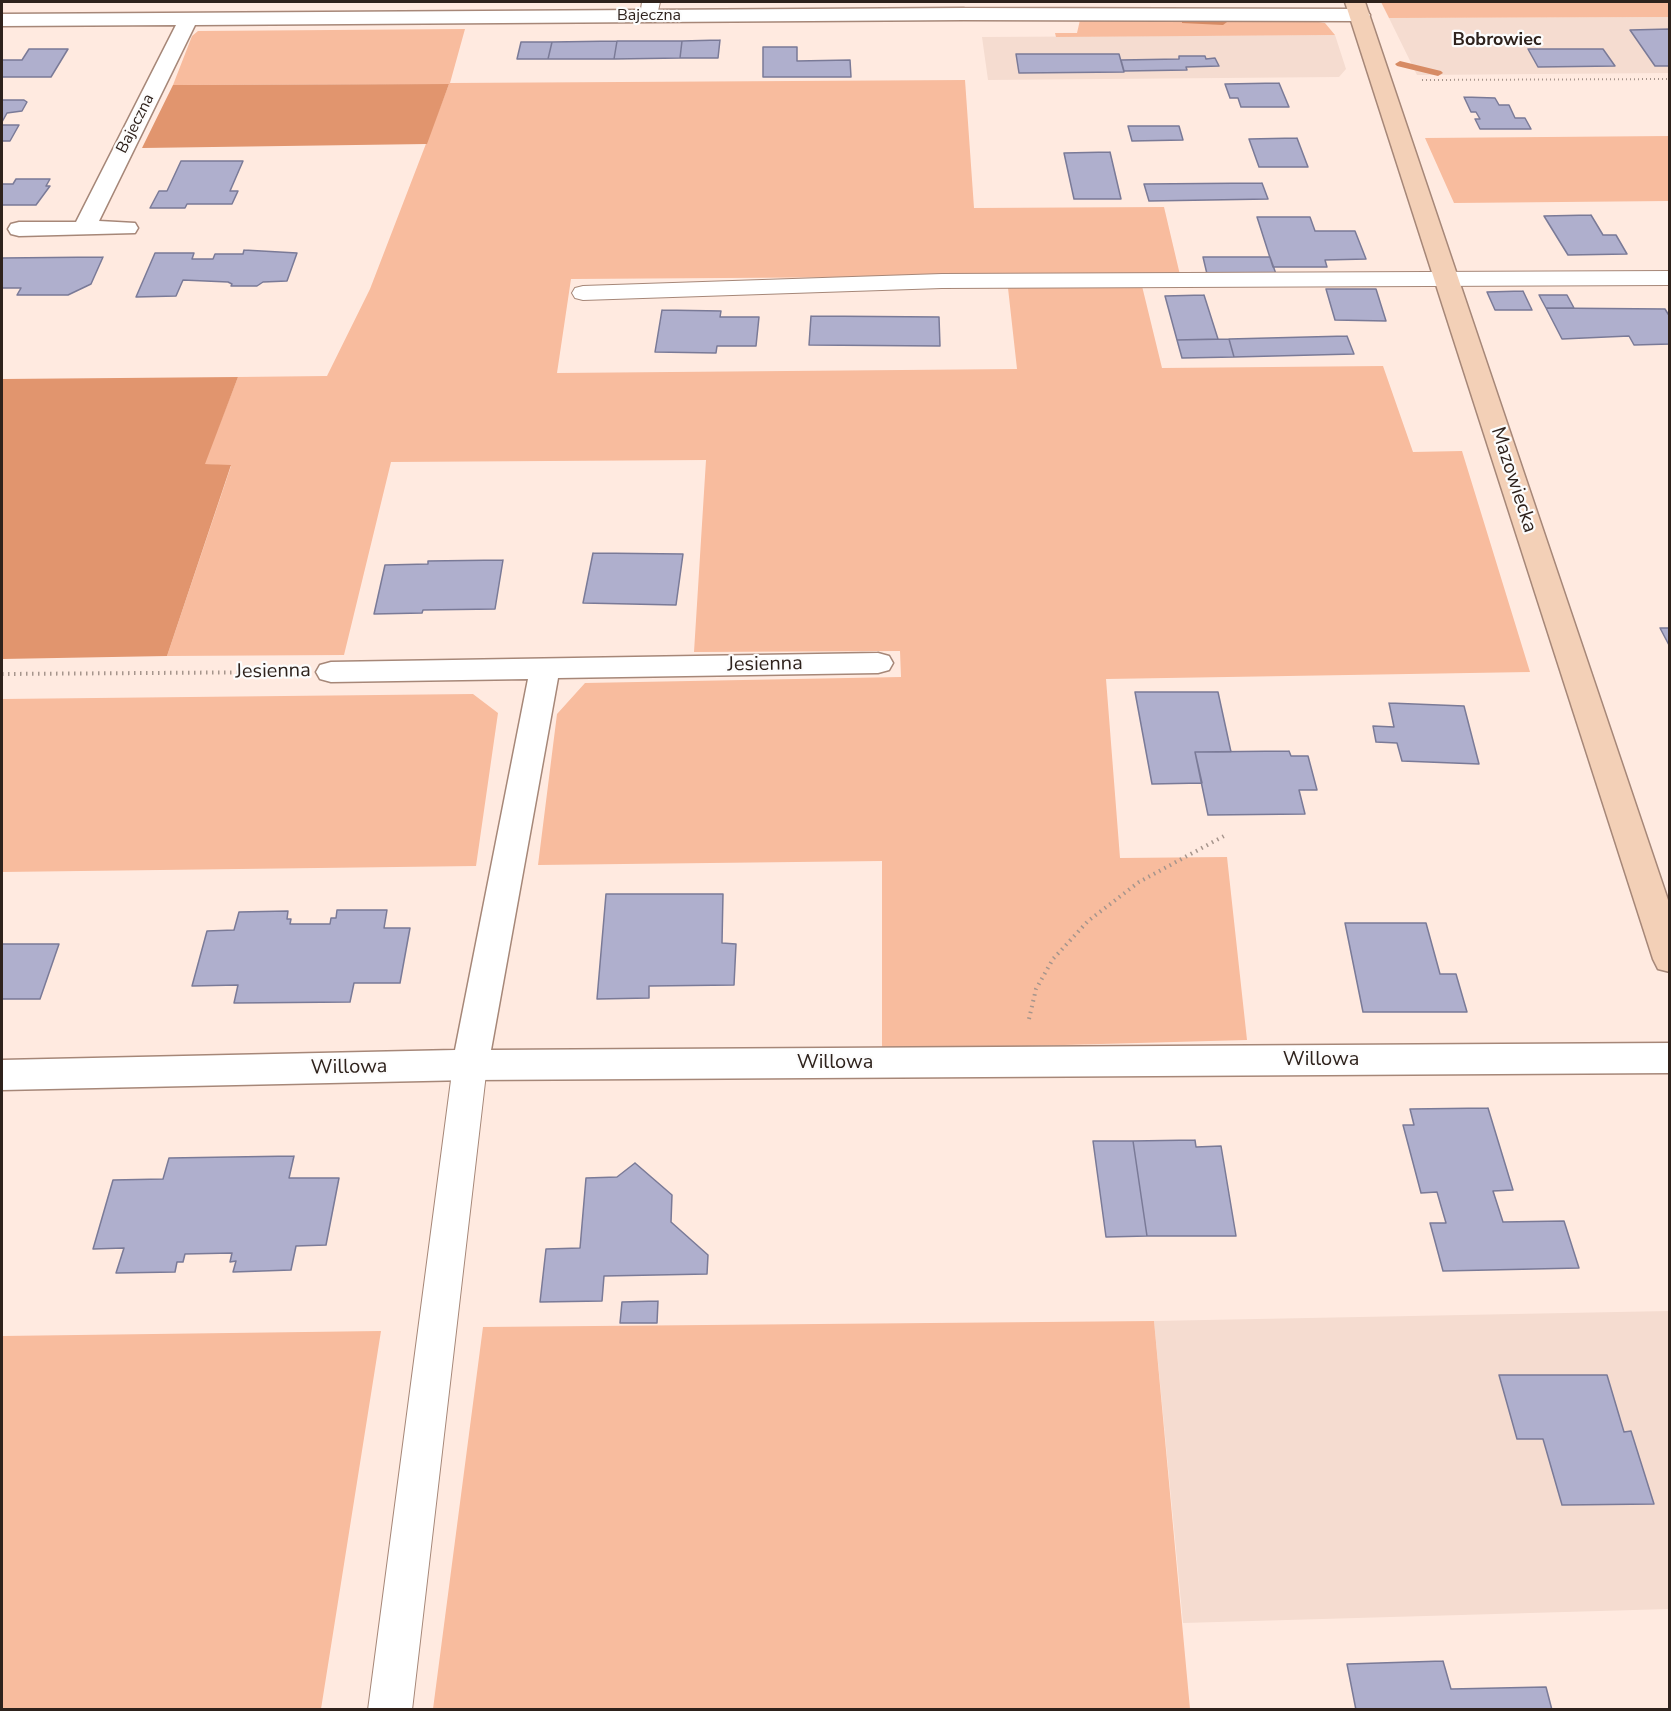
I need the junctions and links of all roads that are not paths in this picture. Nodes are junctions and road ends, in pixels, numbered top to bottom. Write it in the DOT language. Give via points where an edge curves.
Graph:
graph roads {
  1 [pos="1358,8"];
  2 [pos="650,9"];
  3 [pos="189,18"];
  4 [pos="2,20"];
  5 [pos="127,228"];
  6 [pos="19,229"];
  7 [pos="84,229"];
  8 [pos="1670,278"];
  9 [pos="1448,280"];
  10 [pos="584,293"];
  11 [pos="878,663"];
  12 [pos="545,670"];
  13 [pos="331,672"];
  14 [pos="1670,959"];
  15 [pos="1670,1058"];
  16 [pos="470,1065"];
  17 [pos="2,1075"];
  18 [pos="390,1710"];
  1 -- 2 [label="street, Bajeczna" via="964,14"];
  1 -- 9 [label="street, Mazowiecka"];
  2 -- 3 [label="street, Bajeczna"];
  3 -- 4 [label="street, Bajeczna"];
  3 -- 7 [label="street, Bajeczna"];
  5 -- 7 [label="street"];
  6 -- 7 [label="street"];
  8 -- 9 [label="lane"];
  9 -- 10 [label="lane" via="942,281"];
  9 -- 14 [label="street, Mazowiecka"];
  11 -- 12 [label="street, Jesienna"];
  12 -- 13 [label="street, Jesienna"];
  12 -- 16 [label="street"];
  15 -- 16 [label="street, Willowa"];
  16 -- 17 [label="street, Willowa"];
  16 -- 18 [label="lane"];
}
